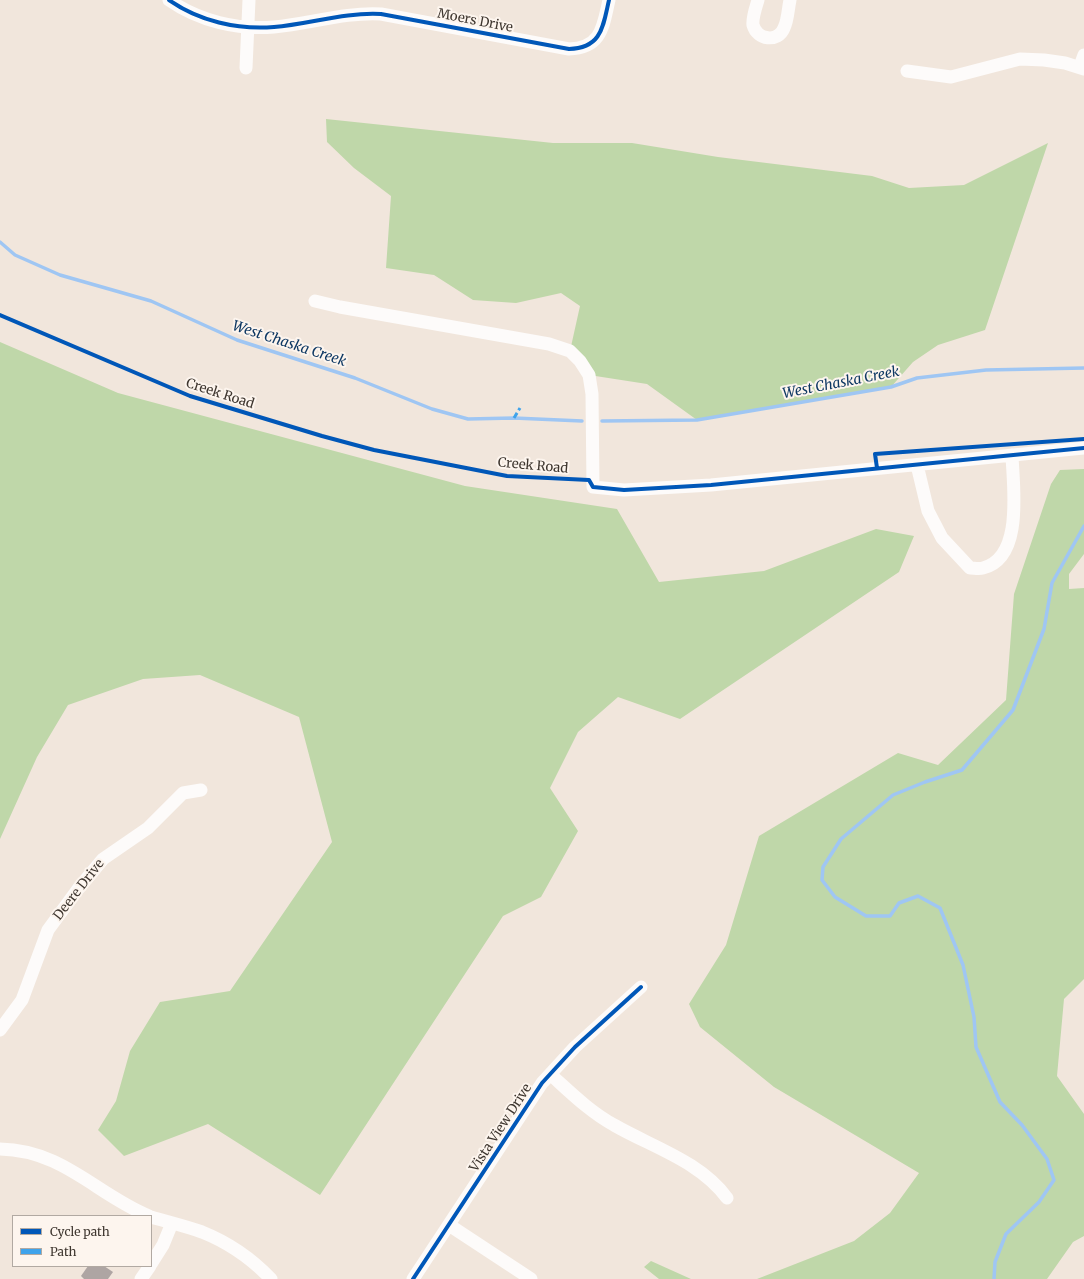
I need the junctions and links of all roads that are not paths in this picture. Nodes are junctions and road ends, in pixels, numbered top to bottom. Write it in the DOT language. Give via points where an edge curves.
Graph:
graph roads {
  1 [pos="169,0"];
  2 [pos="250,0"];
  3 [pos="610,0"];
  4 [pos="758,0"];
  5 [pos="790,0"];
  6 [pos="248,27"];
  7 [pos="1083,63"];
  8 [pos="246,68"];
  9 [pos="907,71"];
  10 [pos="316,301"];
  11 [pos="1084,448"];
  12 [pos="1012,455"];
  13 [pos="917,464"];
  14 [pos="201,790"];
  15 [pos="641,987"];
  16 [pos="0,1030"];
  17 [pos="550,1074"];
  18 [pos="0,1148"];
  19 [pos="727,1198"];
  20 [pos="148,1215"];
  21 [pos="152,1217"];
  22 [pos="172,1223"];
  23 [pos="449,1225"];
  24 [pos="152,1262"];
  25 [pos="149,1267"];
  26 [pos="141,1279"];
  27 [pos="271,1279"];
  28 [pos="412,1279"];
  29 [pos="531,1279"];
  1 -- 6 [label="street, Moers Drive" via="199,18"];
  2 -- 6 [label="street"];
  3 -- 6 [label="street, Moers Drive" via="600,34 589,45 576,48 563,48 381,14 353,14 274,27"];
  4 -- 5 [label="street" via="753,23 758,34 766,38 774,38 784,28"];
  6 -- 8 [label="street"];
  7 -- 9 [label="street" via="1020,59 951,77"];
  10 -- 13 [label="street" via="549,344 570,351 589,376 592,394 593,487 624,490 711,485"];
  11 -- 12 [label="street"];
  12 -- 13 [label="street"];
  12 -- 13 [label="street" via="1014,523 1008,544 997,560 983,568 970,568 942,538 928,511"];
  14 -- 16 [label="street, Deere Drive" via="183,793 148,828 103,859 48,930 22,1000"];
  15 -- 17 [label="street, Vista View Drive" via="575,1047"];
  17 -- 19 [label="street" via="592,1111 615,1126 691,1165 719,1187"];
  17 -- 23 [label="street, Vista View Drive"];
  18 -- 20 [label="street" via="39,1156 64,1165 130,1207"];
  21 -- 22 [label="street"];
  22 -- 24 [label="street" via="163,1245"];
  22 -- 27 [label="street" via="218,1239 253,1262"];
  23 -- 28 [label="street, Vista View Drive"];
  23 -- 29 [label="street"];
  25 -- 26 [label="street"];
}
